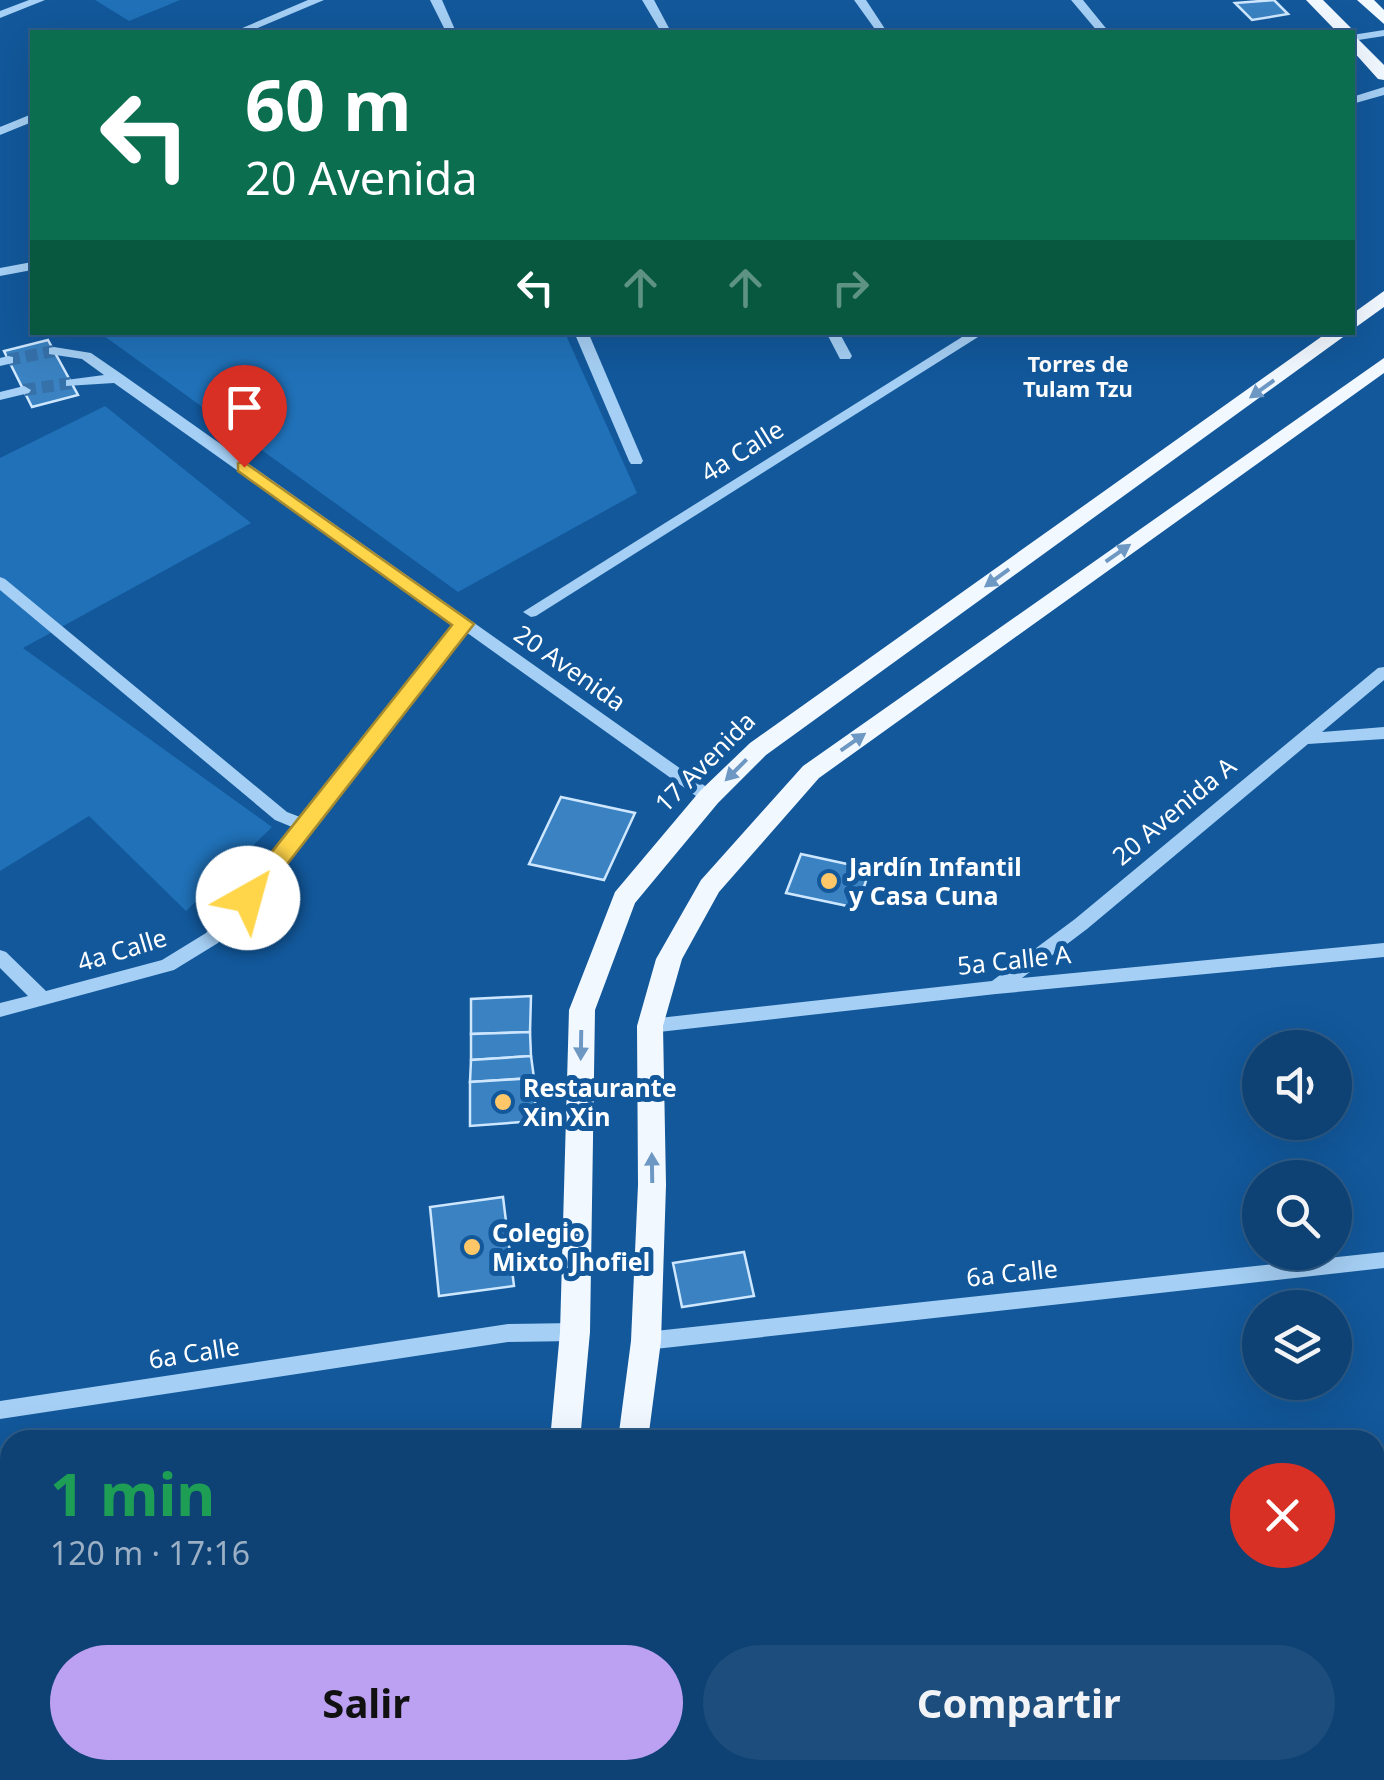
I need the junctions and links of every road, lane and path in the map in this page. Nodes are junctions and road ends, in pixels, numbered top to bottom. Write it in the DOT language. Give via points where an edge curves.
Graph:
graph roads {
  1 [pos="39,0"];
  2 [pos="318,0"];
  3 [pos="436,0"];
  4 [pos="648,0"];
  5 [pos="860,0"];
  6 [pos="1077,0"];
  7 [pos="1314,0"];
  8 [pos="1365,0"];
  9 [pos="0,15"];
  10 [pos="1384,19"];
  11 [pos="245,30"];
  12 [pos="450,30"];
  13 [pos="665,30"];
  14 [pos="881,30"];
  15 [pos="1102,30"];
  16 [pos="1344,30"];
  17 [pos="1384,33"];
  18 [pos="1355,38"];
  19 [pos="1355,42"];
  20 [pos="1384,76"];
  21 [pos="1384,91"];
  22 [pos="1355,100"];
  23 [pos="30,119"];
  24 [pos="0,132"];
  25 [pos="30,266"];
  26 [pos="2,272"];
  27 [pos="1384,296"];
  28 [pos="1355,321"];
  29 [pos="582,335"];
  30 [pos="834,335"];
  31 [pos="975,335"];
  32 [pos="1337,335"];
  33 [pos="54,351"];
  34 [pos="844,356"];
  35 [pos="1384,364"];
  36 [pos="118,378"];
  37 [pos="71,383"];
  38 [pos="24,390"];
  39 [pos="0,396"];
  40 [pos="636,461"];
  41 [pos="0,582"];
  42 [pos="531,612"];
  43 [pos="464,624"];
  44 [pos="1384,672"];
  45 [pos="1384,733"];
  46 [pos="1304,739"];
  47 [pos="709,797"];
  48 [pos="306,826"];
  49 [pos="1384,950"];
  50 [pos="0,958"];
  51 [pos="996,987"];
  52 [pos="43,999"];
  53 [pos="0,1010"];
  54 [pos="650,1026"];
  55 [pos="1384,1260"];
  56 [pos="575,1332"];
  57 [pos="646,1341"];
  58 [pos="0,1410"];
  59 [pos="567,1430"];
  60 [pos="634,1430"];
  1 -- 9 [label="street"];
  2 -- 11 [label="street"];
  3 -- 12 [label="street"];
  4 -- 13 [label="street"];
  5 -- 14 [label="street"];
  6 -- 15 [label="street"];
  7 -- 16 [label="main road"];
  8 -- 10 [label="main road"];
  17 -- 18 [label="street"];
  19 -- 20 [label="main road"];
  21 -- 22 [label="street"];
  23 -- 24 [label="street"];
  25 -- 26 [label="street"];
  27 -- 28 [label="main road"];
  29 -- 40 [label="street"];
  30 -- 34 [label="street"];
  31 -- 42 [label="street, 4a Calle"];
  32 -- 47 [label="main road, 17 Avenida, one-way" via="758,749"];
  33 -- 36 [label="street, 20 Avenida" via="81,353"];
  54 -- 35 [label="main road, one-way" via="669,959 710,886 812,772"];
  36 -- 37 [label="street"];
  36 -- 43 [label="street, 20 Avenida"];
  38 -- 39 [label="street"];
  41 -- 48 [label="street" via="281,816"];
  43 -- 47 [label="street, 20 Avenida"];
  43 -- 48 [label="street, 4a Calle"];
  44 -- 46 [label="street, 20 Avenida A"];
  45 -- 46 [label="street"];
  46 -- 51 [label="street, 20 Avenida A"];
  47 -- 56 [label="main road, 17 Avenida, one-way" via="624,899 582,1010"];
  48 -- 52 [label="street, 4a Calle" via="229,922 192,953"];
  49 -- 51 [label="street, 5a Calle A"];
  50 -- 52 [label="street"];
  51 -- 54 [label="street, 5a Calle A"];
  52 -- 53 [label="street, 4a Calle"];
  57 -- 54 [label="main road, one-way"];
  55 -- 57 [label="street, 6a Calle"];
  56 -- 58 [label="street, 6a Calle" via="508,1333"];
  56 -- 59 [label="main road, 17 Avenida"];
  57 -- 60 [label="main road"];
}
